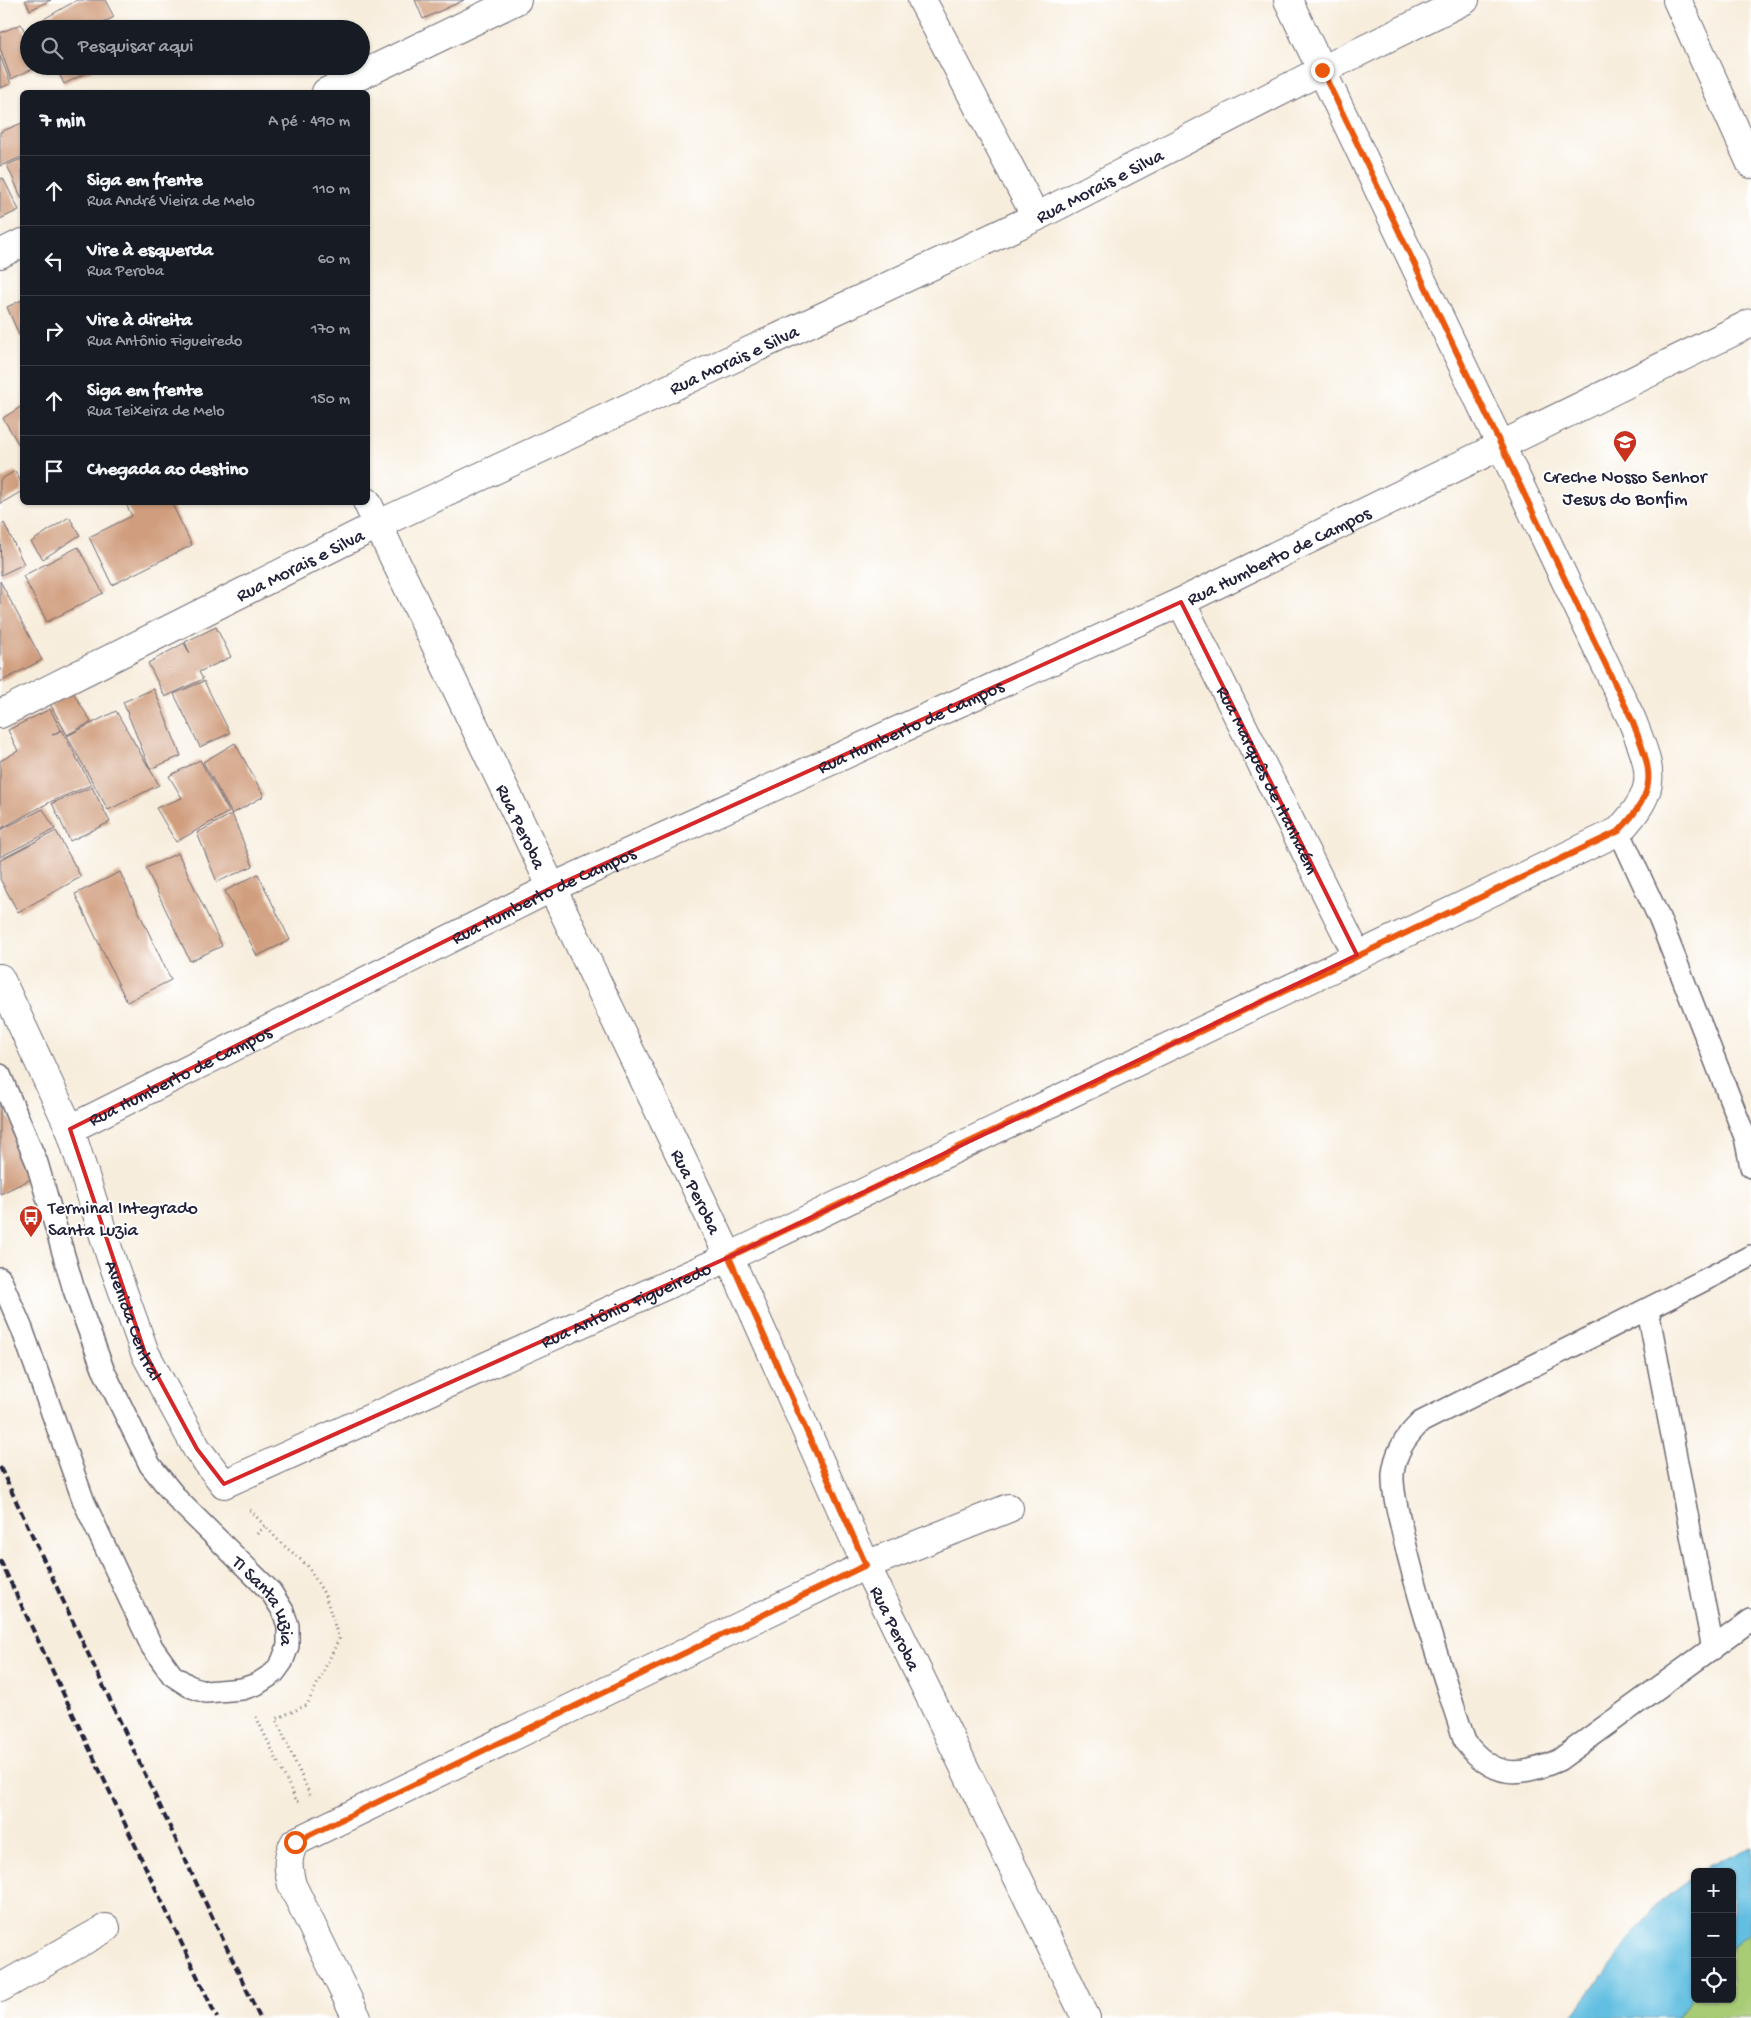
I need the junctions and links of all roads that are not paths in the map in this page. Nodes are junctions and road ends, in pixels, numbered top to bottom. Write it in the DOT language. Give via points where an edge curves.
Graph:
graph roads {
  1 [pos="517,0"];
  2 [pos="922,0"];
  3 [pos="1288,0"];
  4 [pos="1465,0"];
  5 [pos="1677,0"];
  6 [pos="1322,70"];
  7 [pos="370,71"];
  8 [pos="361,75"];
  9 [pos="330,90"];
  10 [pos="1751,164"];
  11 [pos="1036,217"];
  12 [pos="20,244"];
  13 [pos="0,254"];
  14 [pos="1751,323"];
  15 [pos="1500,446"];
  16 [pos="373,513"];
  17 [pos="1181,602"];
  18 [pos="0,714"];
  19 [pos="1619,831"];
  20 [pos="553,887"];
  21 [pos="1357,955"];
  22 [pos="0,978"];
  23 [pos="0,1075"];
  24 [pos="70,1129"];
  25 [pos="1751,1167"];
  26 [pos="1751,1256"];
  27 [pos="729,1257"];
  28 [pos="0,1278"];
  29 [pos="1648,1310"];
  30 [pos="224,1484"];
  31 [pos="1010,1508"];
  32 [pos="866,1565"];
  33 [pos="1751,1620"];
  34 [pos="1713,1649"];
  35 [pos="106,1928"];
  36 [pos="0,1988"];
  37 [pos="357,2018"];
  38 [pos="1086,2018"];
  1 -- 7 [label="street"];
  2 -- 11 [label="street"];
  3 -- 6 [label="street"];
  4 -- 6 [label="street, Rua Morais e Silva"];
  5 -- 10 [label="street"];
  6 -- 11 [label="street, Rua Morais e Silva"];
  6 -- 15 [label="street"];
  8 -- 9 [label="street"];
  11 -- 16 [label="street, Rua Morais e Silva"];
  12 -- 13 [label="street"];
  14 -- 15 [label="street, Rua Humberto de Campos"];
  15 -- 17 [label="street, Rua Humberto de Campos"];
  15 -- 19 [label="street" via="1643,749 1649,770 1647,791 1639,810"];
  16 -- 18 [label="street, Rua Morais e Silva"];
  16 -- 20 [label="street, Rua Peroba"];
  17 -- 20 [label="street, Rua Humberto de Campos"];
  17 -- 21 [label="street, Rua Marquês de Itanhaém"];
  19 -- 21 [label="street, Rua Antônio Figueiredo"];
  19 -- 25 [label="lane" via="1674,956 1745,1138"];
  20 -- 24 [label="street, Rua Humberto de Campos"];
  20 -- 27 [label="street, Rua Peroba"];
  21 -- 27 [label="street, Rua Antônio Figueiredo"];
  22 -- 24 [label="street, Avenida Central"];
  23 -- 28 [label="lane, TI Santa Luzia" via="37,1163 74,1290 103,1369 150,1465 179,1501 271,1592 284,1611 288,1646 274,1674 242,1689 206,1692 172,1675 152,1647 84,1502 22,1329"];
  24 -- 30 [label="street, Avenida Central" via="145,1352 197,1449"];
  26 -- 29 [label="lane"];
  27 -- 30 [label="street, Rua Antônio Figueiredo"];
  27 -- 32 [label="street, Rua Peroba"];
  29 -- 34 [label="lane"];
  29 -- 34 [label="lane" via="1421,1422 1406,1436 1396,1456 1393,1475 1395,1495 1414,1581 1465,1742 1478,1757 1498,1770 1539,1769 1559,1760"];
  31 -- 32 [label="street"];
  32 -- 37 [label="street" via="295,1842 288,1856 292,1885"];
  32 -- 38 [label="street, Rua Peroba"];
  33 -- 34 [label="lane"];
  35 -- 36 [label="street"];
}
